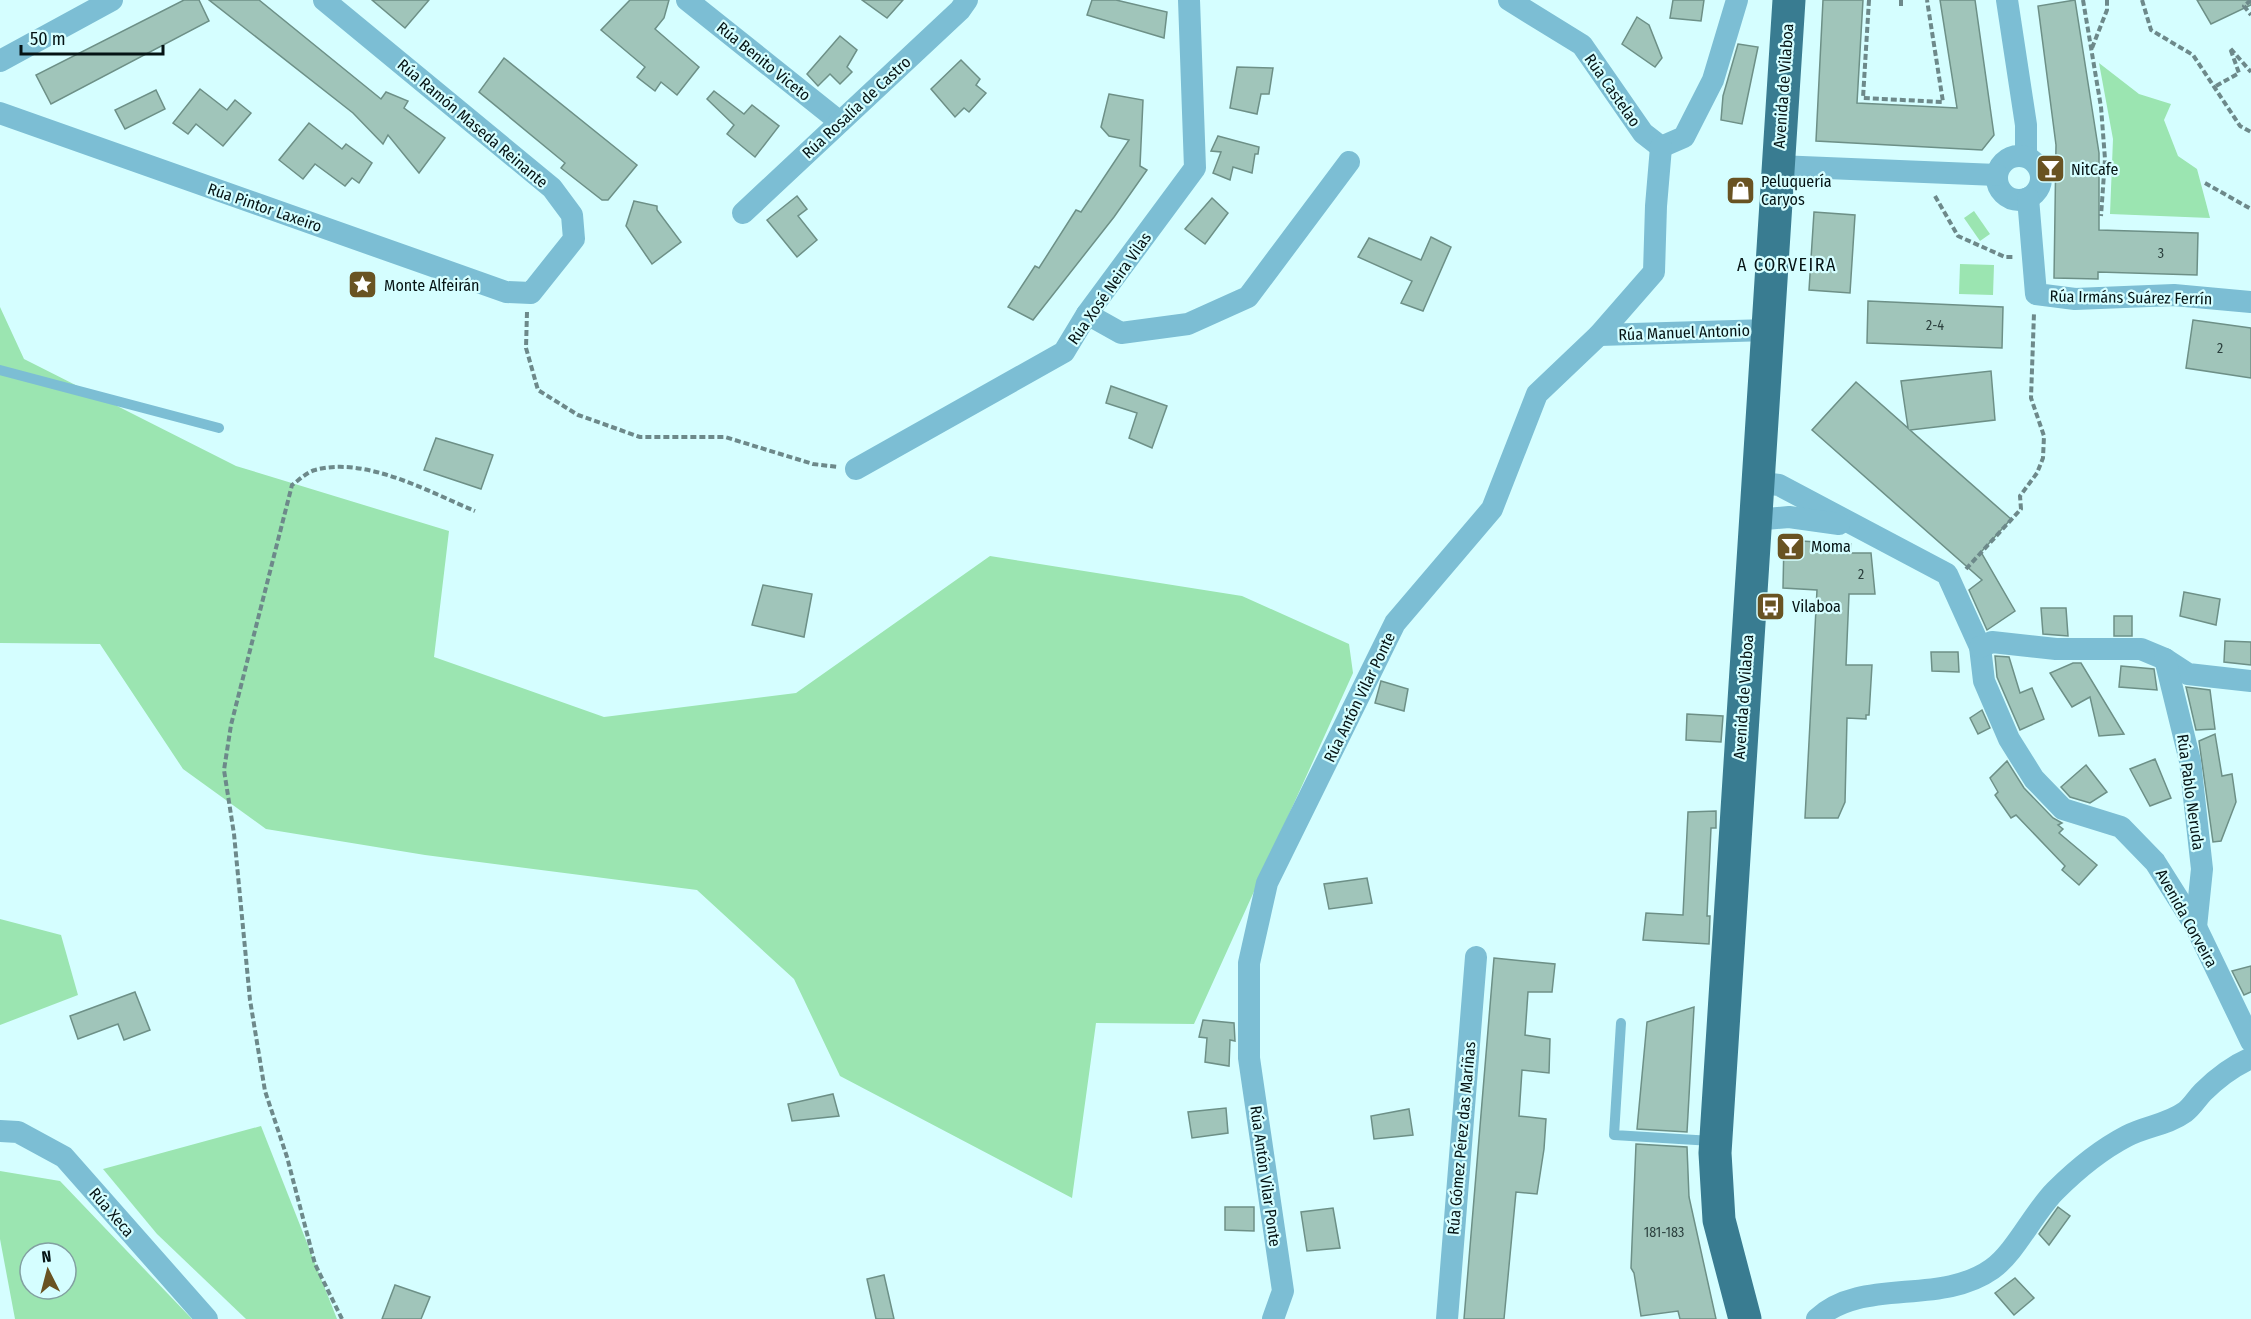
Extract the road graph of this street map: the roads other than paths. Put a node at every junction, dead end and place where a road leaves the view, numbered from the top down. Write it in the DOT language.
graph roads {
  1 [pos="112,0"];
  2 [pos="324,0"];
  3 [pos="687,0"];
  4 [pos="967,0"];
  5 [pos="1189,0"];
  6 [pos="1509,0"];
  7 [pos="1737,0"];
  8 [pos="1789,0"];
  9 [pos="2007,0"];
  10 [pos="0,61"];
  11 [pos="0,113"];
  12 [pos="840,122"];
  13 [pos="1661,147"];
  14 [pos="2026,156"];
  15 [pos="1349,162"];
  16 [pos="1777,166"];
  17 [pos="1996,175"];
  18 [pos="2028,198"];
  19 [pos="743,213"];
  20 [pos="531,293"];
  21 [pos="2251,302"];
  22 [pos="1087,314"];
  23 [pos="1768,330"];
  24 [pos="1599,335"];
  25 [pos="0,370"];
  26 [pos="219,428"];
  27 [pos="856,469"];
  28 [pos="1756,482"];
  29 [pos="1796,494"];
  30 [pos="1789,517"];
  31 [pos="1754,520"];
  32 [pos="1864,530"];
  33 [pos="1980,647"];
  34 [pos="2165,659"];
  35 [pos="2251,681"];
  36 [pos="2196,927"];
  37 [pos="1476,957"];
  38 [pos="1621,1023"];
  39 [pos="2251,1041"];
  40 [pos="2251,1058"];
  41 [pos="0,1131"];
  42 [pos="1715,1141"];
  43 [pos="207,1319"];
  44 [pos="1273,1319"];
  45 [pos="1447,1319"];
  46 [pos="1744,1319"];
  47 [pos="1817,1319"];
  1 -- 10 [label="street"];
  2 -- 20 [label="street, Rúa Ramón Maseda Reinante"];
  3 -- 12 [label="street, Rúa Benito Viceto"];
  4 -- 12 [label="street, Rúa Rosalía de Castro"];
  5 -- 22 [label="street, Rúa Xosé Neira Vilas"];
  6 -- 13 [label="street, Rúa Castelao"];
  7 -- 13 [label="street"];
  8 -- 16 [label="highway, Avenida de Vilaboa"];
  9 -- 14 [label="street"];
  11 -- 20 [label="street, Rúa Pintor Laxeiro"];
  12 -- 19 [label="street, Rúa Rosalía de Castro"];
  13 -- 24 [label="street, Rúa Antón Vilar Ponte"];
  14 -- 17 [label="street"];
  14 -- 18 [label="street"];
  15 -- 22 [label="street"];
  16 -- 17 [label="street"];
  16 -- 23 [label="highway, Avenida de Vilaboa"];
  17 -- 18 [label="street"];
  18 -- 21 [label="street, Rúa Irmáns Suárez Ferrín"];
  22 -- 27 [label="street, Rúa Xosé Neira Vilas"];
  23 -- 24 [label="street, Rúa Manuel Antonio"];
  23 -- 28 [label="highway, Avenida de Vilaboa"];
  24 -- 44 [label="street, Rúa Antón Vilar Ponte"];
  25 -- 26 [label="lane"];
  28 -- 29 [label="street, Avenida Corveira"];
  28 -- 31 [label="highway, Avenida de Vilaboa"];
  29 -- 30 [label="street"];
  29 -- 32 [label="street, Avenida Corveira"];
  30 -- 31 [label="street, Avenida Corveira"];
  30 -- 32 [label="street, Avenida Corveira"];
  31 -- 42 [label="highway, Avenida de Vilaboa"];
  32 -- 33 [label="street, Avenida Corveira"];
  33 -- 34 [label="street"];
  33 -- 36 [label="street, Avenida Corveira"];
  34 -- 35 [label="street"];
  34 -- 36 [label="street, Rúa Pablo Neruda"];
  36 -- 39 [label="street, Avenida Corveira"];
  37 -- 45 [label="street, Rúa Gómez Pérez das Mariñas"];
  38 -- 42 [label="lane"];
  40 -- 47 [label="street"];
  41 -- 43 [label="street, Rúa Xeca"];
  42 -- 46 [label="highway, Avenida de Vilaboa"];
}
